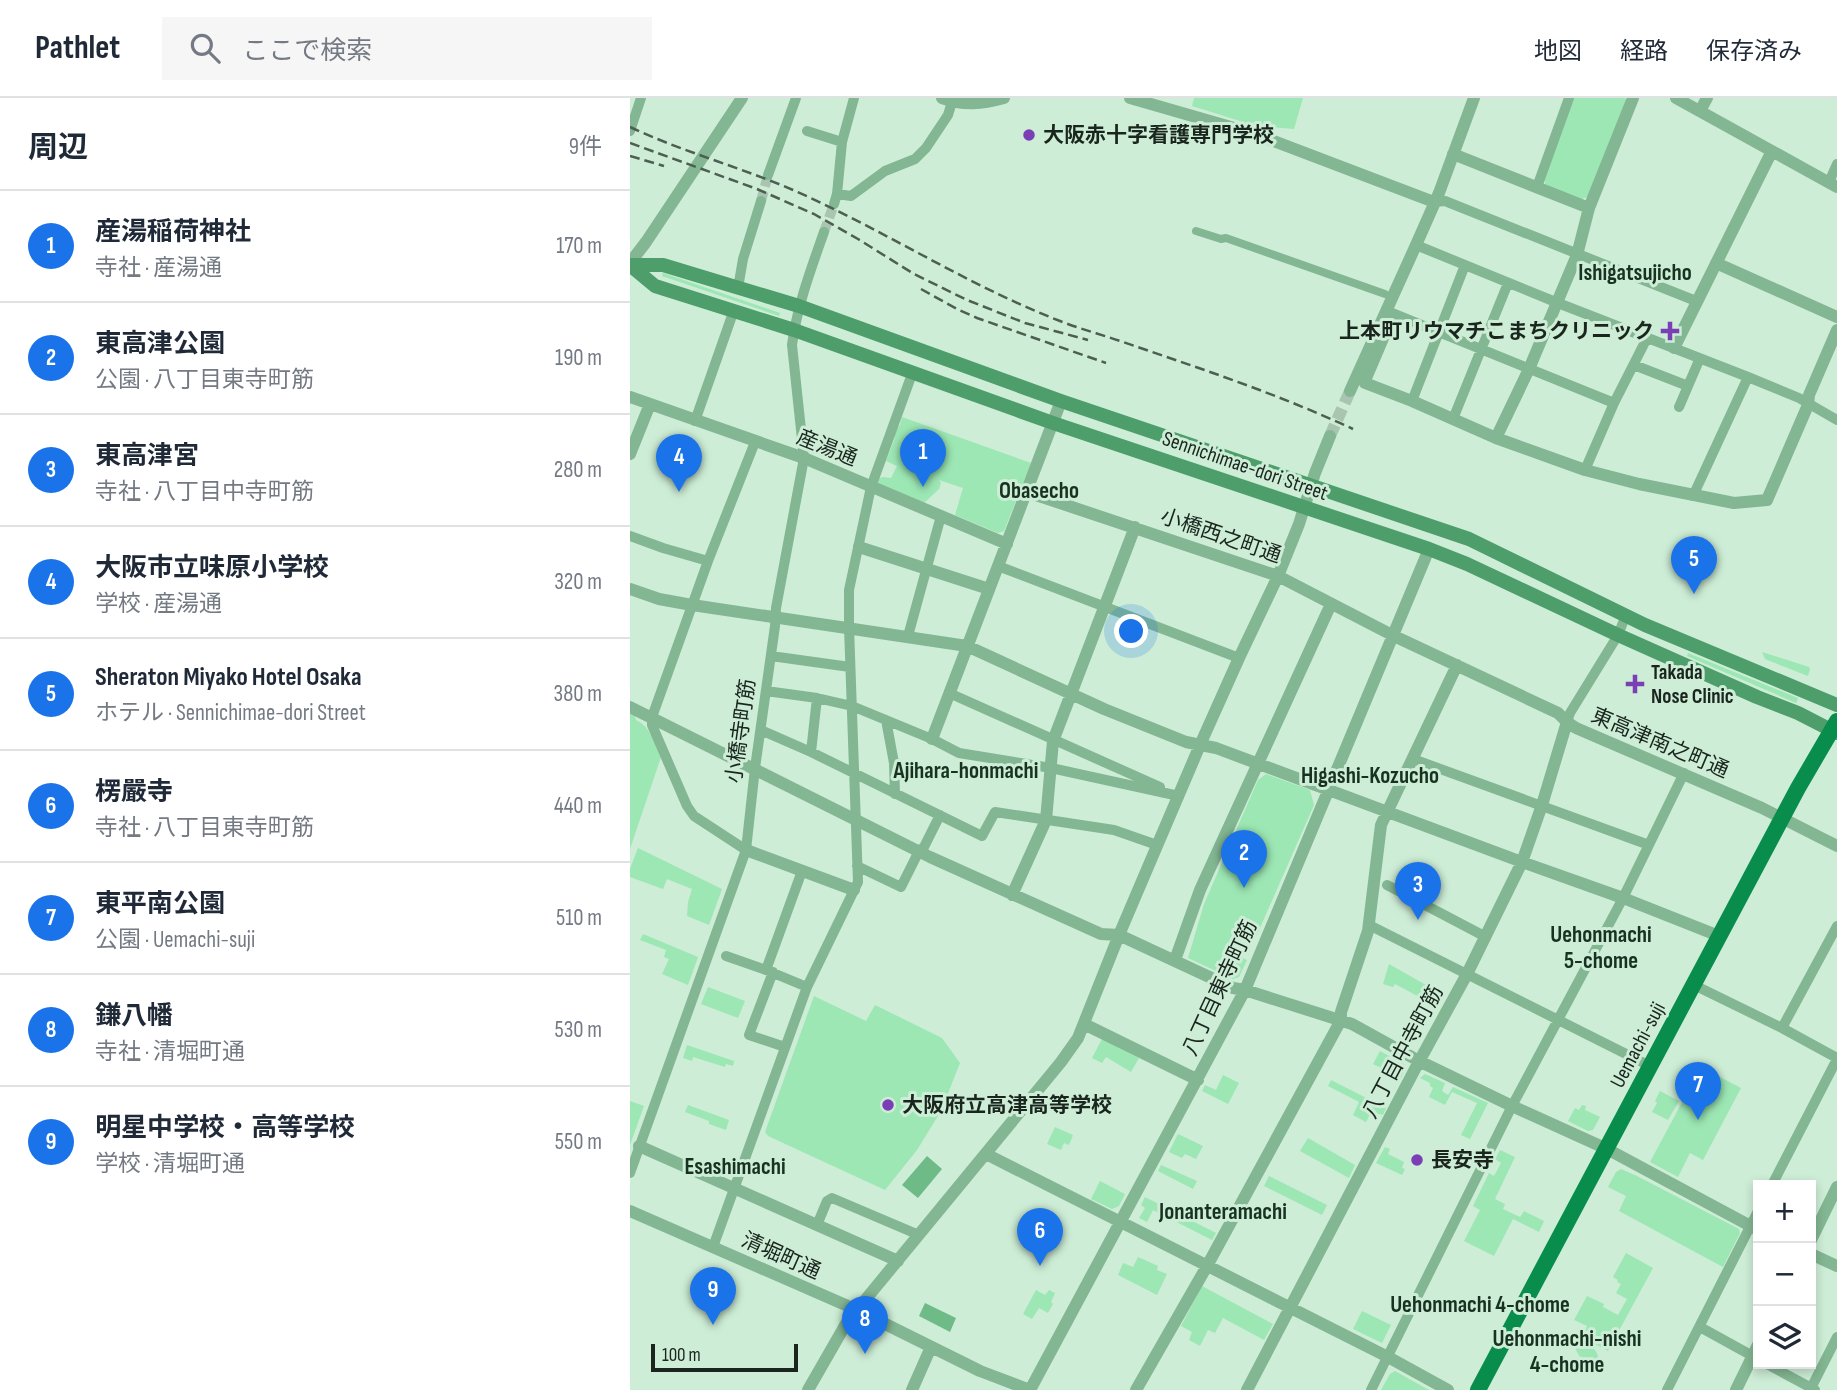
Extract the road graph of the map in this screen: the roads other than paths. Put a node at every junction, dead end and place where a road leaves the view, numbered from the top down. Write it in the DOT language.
graph roads {
  1 [pos="641,98"];
  2 [pos="742,98"];
  3 [pos="796,98"];
  4 [pos="853,98"];
  5 [pos="1004,98"];
  6 [pos="1130,98"];
  7 [pos="1474,98"];
  8 [pos="1569,98"];
  9 [pos="1633,98"];
  10 [pos="1676,98"];
  11 [pos="1707,98"];
  12 [pos="947,100"];
  13 [pos="633,109"];
  14 [pos="1700,111"];
  15 [pos="631,128"];
  16 [pos="807,131"];
  17 [pos="842,142"];
  18 [pos="1772,151"];
  19 [pos="1453,154"];
  20 [pos="1837,164"];
  21 [pos="768,175"];
  22 [pos="1833,185"];
  23 [pos="1536,187"];
  24 [pos="761,201"];
  25 [pos="1434,202"];
  26 [pos="1590,208"];
  27 [pos="1196,231"];
  28 [pos="824,232"];
  29 [pos="1416,245"];
  30 [pos="1577,255"];
  31 [pos="1716,263"];
  32 [pos="630,264"];
  33 [pos="1465,265"];
  34 [pos="1508,283"];
  35 [pos="738,288"];
  36 [pos="1385,294"];
  37 [pos="1696,301"];
  38 [pos="1558,303"];
  39 [pos="799,306"];
  40 [pos="734,310"];
  41 [pos="1391,313"];
  42 [pos="1837,317"];
  43 [pos="794,330"];
  44 [pos="1837,330"];
  45 [pos="1439,333"];
  46 [pos="1647,338"];
  47 [pos="1674,348"];
  48 [pos="1481,350"];
  49 [pos="1700,358"];
  50 [pos="1634,365"];
  51 [pos="1529,369"];
  52 [pos="912,373"];
  53 [pos="1748,377"];
  54 [pos="1364,383"];
  55 [pos="1688,386"];
  56 [pos="1350,391"];
  57 [pos="630,397"];
  58 [pos="1061,401"];
  59 [pos="1412,401"];
  60 [pos="1614,403"];
  61 [pos="650,404"];
  62 [pos="1808,405"];
  63 [pos="1679,407"];
  64 [pos="1453,419"];
  65 [pos="1837,420"];
  66 [pos="695,421"];
  67 [pos="1052,424"];
  68 [pos="1330,436"];
  69 [pos="1496,438"];
  70 [pos="755,442"];
  71 [pos="630,454"];
  72 [pos="804,458"];
  73 [pos="1584,470"];
  74 [pos="1311,486"];
  75 [pos="871,487"];
  76 [pos="1027,492"];
  77 [pos="1693,496"];
  78 [pos="1304,508"];
  79 [pos="941,516"];
  80 [pos="1135,527"];
  81 [pos="630,536"];
  82 [pos="1007,544"];
  83 [pos="859,547"];
  84 [pos="1429,549"];
  85 [pos="708,561"];
  86 [pos="998,566"];
  87 [pos="927,569"];
  88 [pos="1278,576"];
  89 [pos="630,589"];
  90 [pos="989,589"];
  91 [pos="1331,604"];
  92 [pos="692,605"];
  93 [pos="1105,607"];
  94 [pos="1626,615"];
  95 [pos="776,617"];
  96 [pos="849,627"];
  97 [pos="1618,635"];
  98 [pos="908,636"];
  99 [pos="1394,636"];
  100 [pos="967,646"];
  101 [pos="771,656"];
  102 [pos="1239,658"];
  103 [pos="1457,665"];
  104 [pos="850,667"];
  105 [pos="766,691"];
  106 [pos="949,694"];
  107 [pos="1072,694"];
  108 [pos="817,698"];
  109 [pos="1837,705"];
  110 [pos="852,706"];
  111 [pos="630,707"];
  112 [pos="652,717"];
  113 [pos="886,720"];
  114 [pos="1567,722"];
  115 [pos="1835,728"];
  116 [pos="761,730"];
  117 [pos="932,738"];
  118 [pos="1053,741"];
  119 [pos="1200,745"];
  120 [pos="811,752"];
  121 [pos="1413,759"];
  122 [pos="1258,763"];
  123 [pos="755,768"];
  124 [pos="1051,768"];
  125 [pos="1684,773"];
  126 [pos="854,775"];
  127 [pos="1328,789"];
  128 [pos="895,794"];
  129 [pos="1179,796"];
  130 [pos="1542,805"];
  131 [pos="1386,812"];
  132 [pos="940,815"];
  133 [pos="855,819"];
  134 [pos="1783,819"];
  135 [pos="1046,820"];
  136 [pos="1157,845"];
  137 [pos="1650,845"];
  138 [pos="1837,846"];
  139 [pos="746,850"];
  140 [pos="919,851"];
  141 [pos="1522,862"];
  142 [pos="858,866"];
  143 [pos="802,871"];
  144 [pos="1381,882"];
  145 [pos="854,890"];
  146 [pos="1012,895"];
  147 [pos="1623,898"];
  148 [pos="1369,925"];
  149 [pos="1837,926"];
  150 [pos="1119,935"];
  151 [pos="1719,936"];
  152 [pos="1486,937"];
  153 [pos="726,956"];
  154 [pos="1175,960"];
  155 [pos="769,971"];
  156 [pos="1467,974"];
  157 [pos="1694,985"];
  158 [pos="807,986"];
  159 [pos="1245,990"];
  160 [pos="1558,1019"];
  161 [pos="1340,1020"];
  162 [pos="1084,1024"];
  163 [pos="1782,1028"];
  164 [pos="785,1047"];
  165 [pos="1837,1059"];
  166 [pos="1419,1060"];
  167 [pos="1650,1066"];
  168 [pos="1198,1080"];
  169 [pos="1512,1106"];
  170 [pos="639,1146"];
  171 [pos="1607,1149"];
  172 [pos="986,1154"];
  173 [pos="630,1172"];
  174 [pos="1775,1180"];
  175 [pos="1837,1187"];
  176 [pos="733,1189"];
  177 [pos="630,1211"];
  178 [pos="1119,1223"];
  179 [pos="817,1225"];
  180 [pos="1753,1227"];
  181 [pos="1753,1230"];
  182 [pos="1816,1230"];
  183 [pos="919,1235"];
  184 [pos="713,1247"];
  185 [pos="1816,1256"];
  186 [pos="898,1261"];
  187 [pos="1207,1266"];
  188 [pos="1837,1266"];
  189 [pos="1291,1308"];
  190 [pos="857,1310"];
  191 [pos="1700,1327"];
  192 [pos="1837,1337"];
  193 [pos="931,1347"];
  194 [pos="1753,1353"];
  195 [pos="1388,1357"];
  196 [pos="1753,1359"];
  197 [pos="1776,1369"];
  198 [pos="811,1389"];
  199 [pos="1812,1389"];
  200 [pos="912,1390"];
  201 [pos="1030,1390"];
  202 [pos="1136,1390"];
  203 [pos="1247,1390"];
  204 [pos="1371,1390"];
  205 [pos="1448,1390"];
  206 [pos="1478,1390"];
  207 [pos="1667,1390"];
  208 [pos="1736,1390"];
  1 -- 13 [label="street"];
  2 -- 32 [label="street"];
  3 -- 21 [label="street"];
  4 -- 17 [label="street"];
  5 -- 12 [label="street"];
  6 -- 25 [label="street"];
  7 -- 19 [label="street"];
  8 -- 23 [label="street"];
  9 -- 26 [label="street"];
  10 -- 14 [label="street"];
  11 -- 14 [label="street"];
  12 -- 17 [label="street"];
  13 -- 15 [label="street"];
  14 -- 18 [label="street"];
  16 -- 17 [label="street"];
  18 -- 22 [label="street"];
  18 -- 31 [label="street"];
  19 -- 23 [label="street"];
  19 -- 25 [label="street"];
  20 -- 22 [label="street"];
  23 -- 26 [label="street"];
  24 -- 35 [label="street"];
  25 -- 29 [label="street"];
  25 -- 30 [label="street"];
  26 -- 30 [label="street"];
  27 -- 36 [label="street"];
  28 -- 39 [label="street, 小橋寺町筋"];
  29 -- 33 [label="street"];
  29 -- 41 [label="street"];
  30 -- 37 [label="street"];
  30 -- 38 [label="street"];
  31 -- 37 [label="street"];
  31 -- 42 [label="street"];
  32 -- 35 [label="main road, Sennichimae-dori Street"];
  32 -- 40 [label="main road, Sennichimae-dori Street"];
  33 -- 34 [label="street"];
  33 -- 45 [label="street"];
  34 -- 38 [label="street"];
  34 -- 48 [label="street"];
  35 -- 39 [label="main road, Sennichimae-dori Street"];
  37 -- 47 [label="street"];
  38 -- 46 [label="street"];
  38 -- 51 [label="street"];
  39 -- 43 [label="street, 小橋寺町筋"];
  39 -- 58 [label="main road, Sennichimae-dori Street"];
  40 -- 43 [label="main road, Sennichimae-dori Street"];
  40 -- 66 [label="street"];
  41 -- 45 [label="street"];
  41 -- 54 [label="street"];
  41 -- 56 [label="street"];
  43 -- 52 [label="main road, Sennichimae-dori Street"];
  43 -- 72 [label="street, 小橋寺町筋"];
  44 -- 62 [label="street"];
  45 -- 48 [label="street"];
  45 -- 59 [label="street"];
  46 -- 47 [label="street"];
  46 -- 50 [label="street"];
  47 -- 49 [label="street"];
  48 -- 51 [label="street"];
  48 -- 64 [label="street"];
  49 -- 53 [label="street"];
  49 -- 55 [label="street"];
  50 -- 55 [label="street"];
  50 -- 60 [label="street"];
  51 -- 60 [label="street"];
  51 -- 69 [label="street"];
  52 -- 67 [label="main road, Sennichimae-dori Street"];
  52 -- 75 [label="street"];
  53 -- 62 [label="street"];
  53 -- 77 [label="street"];
  54 -- 59 [label="street"];
  55 -- 63 [label="street"];
  57 -- 61 [label="street, 産湯通"];
  58 -- 67 [label="street"];
  58 -- 74 [label="main road, Sennichimae-dori Street"];
  59 -- 64 [label="street"];
  60 -- 73 [label="street"];
  61 -- 66 [label="street, 産湯通"];
  61 -- 71 [label="street"];
  62 -- 65 [label="street"];
  62 -- 77 [label="street"];
  64 -- 69 [label="street"];
  66 -- 70 [label="street, 産湯通"];
  67 -- 76 [label="street"];
  67 -- 78 [label="main road, Sennichimae-dori Street"];
  68 -- 74 [label="street"];
  69 -- 73 [label="street"];
  70 -- 72 [label="street, 産湯通"];
  70 -- 85 [label="street"];
  72 -- 75 [label="street, 産湯通"];
  72 -- 95 [label="street, 小橋寺町筋"];
  73 -- 77 [label="street"];
  74 -- 78 [label="street"];
  74 -- 94 [label="main road, Sennichimae-dori Street"];
  75 -- 79 [label="street, 産湯通"];
  75 -- 83 [label="street"];
  76 -- 80 [label="street, 小橋西之町通"];
  76 -- 82 [label="street"];
  78 -- 84 [label="main road, Sennichimae-dori Street"];
  78 -- 88 [label="street"];
  79 -- 82 [label="street, 産湯通"];
  79 -- 87 [label="street"];
  80 -- 88 [label="street, 小橋西之町通"];
  80 -- 93 [label="street"];
  81 -- 85 [label="street"];
  82 -- 86 [label="street"];
  83 -- 87 [label="street"];
  83 -- 96 [label="street"];
  84 -- 97 [label="main road, Sennichimae-dori Street"];
  84 -- 99 [label="street, 八丁目東寺町筋"];
  85 -- 92 [label="street"];
  86 -- 90 [label="street"];
  86 -- 93 [label="street"];
  87 -- 90 [label="street"];
  87 -- 98 [label="street"];
  88 -- 91 [label="street, 小橋西之町通"];
  88 -- 102 [label="street"];
  89 -- 92 [label="street"];
  90 -- 100 [label="street"];
  91 -- 99 [label="street, 小橋西之町通"];
  91 -- 122 [label="street"];
  92 -- 95 [label="street"];
  92 -- 112 [label="street"];
  93 -- 102 [label="street"];
  93 -- 107 [label="street"];
  94 -- 97 [label="street"];
  94 -- 109 [label="main road, Sennichimae-dori Street"];
  95 -- 96 [label="street"];
  95 -- 101 [label="street, 小橋寺町筋"];
  96 -- 98 [label="street"];
  96 -- 104 [label="street"];
  97 -- 114 [label="street"];
  97 -- 115 [label="main road, Sennichimae-dori Street"];
  98 -- 100 [label="street"];
  99 -- 103 [label="street, 東高津南之町通"];
  99 -- 127 [label="street, 八丁目東寺町筋"];
  100 -- 106 [label="street"];
  100 -- 107 [label="street"];
  101 -- 104 [label="street"];
  101 -- 105 [label="street, 小橋寺町筋"];
  102 -- 119 [label="street"];
  103 -- 114 [label="street, 東高津南之町通"];
  103 -- 121 [label="street"];
  104 -- 110 [label="street"];
  105 -- 108 [label="street"];
  105 -- 116 [label="street, 小橋寺町筋"];
  106 -- 117 [label="street"];
  106 -- 118 [label="street"];
  107 -- 118 [label="street"];
  107 -- 119 [label="street"];
  108 -- 110 [label="street"];
  108 -- 120 [label="street"];
  110 -- 113 [label="street"];
  110 -- 126 [label="street"];
  111 -- 112 [label="street"];
  112 -- 123 [label="street"];
  112 -- 139 [label="street"];
  113 -- 117 [label="street"];
  113 -- 128 [label="street"];
  114 -- 125 [label="street, 東高津南之町通"];
  114 -- 130 [label="street, 八丁目中寺町筋"];
  115 -- 134 [label="main road, Uemachi-suji"];
  116 -- 120 [label="street"];
  116 -- 123 [label="street, 小橋寺町筋"];
  117 -- 124 [label="street"];
  118 -- 124 [label="street"];
  118 -- 129 [label="street"];
  119 -- 122 [label="street"];
  119 -- 129 [label="street"];
  120 -- 126 [label="street"];
  121 -- 130 [label="street"];
  121 -- 131 [label="street"];
  122 -- 127 [label="street"];
  122 -- 154 [label="street"];
  123 -- 133 [label="street"];
  123 -- 139 [label="street, 小橋寺町筋"];
  124 -- 129 [label="street"];
  124 -- 135 [label="street"];
  125 -- 134 [label="street, 東高津南之町通"];
  125 -- 137 [label="street"];
  126 -- 128 [label="street"];
  126 -- 133 [label="street"];
  127 -- 131 [label="street"];
  127 -- 159 [label="street, 八丁目東寺町筋"];
  128 -- 132 [label="street"];
  129 -- 136 [label="street"];
  130 -- 137 [label="street"];
  130 -- 141 [label="street, 八丁目中寺町筋"];
  131 -- 141 [label="street"];
  131 -- 144 [label="street"];
  132 -- 135 [label="street"];
  132 -- 140 [label="street"];
  133 -- 140 [label="street"];
  133 -- 142 [label="street"];
  134 -- 138 [label="street, 東高津南之町通"];
  134 -- 151 [label="main road, Uemachi-suji"];
  135 -- 136 [label="street"];
  135 -- 146 [label="street"];
  136 -- 150 [label="street"];
  137 -- 147 [label="street"];
  139 -- 143 [label="street"];
  139 -- 170 [label="street, 小橋寺町筋"];
  140 -- 142 [label="street"];
  140 -- 146 [label="street"];
  141 -- 147 [label="street"];
  141 -- 152 [label="street, 八丁目中寺町筋"];
  142 -- 145 [label="street"];
  143 -- 145 [label="street"];
  143 -- 155 [label="street"];
  144 -- 148 [label="street"];
  144 -- 152 [label="street"];
  145 -- 158 [label="street"];
  146 -- 150 [label="street"];
  147 -- 151 [label="street"];
  147 -- 160 [label="street"];
  148 -- 156 [label="street"];
  148 -- 161 [label="street"];
  149 -- 163 [label="street"];
  150 -- 154 [label="street"];
  150 -- 162 [label="street"];
  151 -- 157 [label="main road, Uemachi-suji"];
  152 -- 156 [label="street, 八丁目中寺町筋"];
  153 -- 155 [label="street"];
  154 -- 159 [label="street"];
  155 -- 158 [label="street"];
  155 -- 164 [label="street"];
  156 -- 160 [label="street"];
  156 -- 166 [label="street, 八丁目中寺町筋"];
  157 -- 163 [label="street"];
  157 -- 167 [label="main road, Uemachi-suji"];
  158 -- 164 [label="street"];
  159 -- 161 [label="street"];
  159 -- 168 [label="street, 八丁目東寺町筋"];
  160 -- 167 [label="street"];
  160 -- 169 [label="street"];
  161 -- 166 [label="street"];
  161 -- 187 [label="street"];
  162 -- 168 [label="street"];
  162 -- 172 [label="street"];
  163 -- 165 [label="street"];
  164 -- 176 [label="street"];
  165 -- 174 [label="street"];
  166 -- 169 [label="street"];
  166 -- 189 [label="street, 八丁目中寺町筋"];
  167 -- 171 [label="main road, Uemachi-suji"];
  168 -- 178 [label="street, 八丁目東寺町筋"];
  169 -- 171 [label="street"];
  169 -- 195 [label="street"];
  170 -- 173 [label="street, 小橋寺町筋"];
  170 -- 176 [label="street"];
  171 -- 180 [label="street"];
  171 -- 206 [label="main road, Uemachi-suji"];
  172 -- 178 [label="street"];
  172 -- 183 [label="street"];
  175 -- 182 [label="street"];
  176 -- 179 [label="street"];
  176 -- 184 [label="street"];
  177 -- 184 [label="street, 清堀町通"];
  178 -- 187 [label="street"];
  178 -- 201 [label="street, 八丁目東寺町筋"];
  179 -- 183 [label="street"];
  179 -- 186 [label="street"];
  181 -- 191 [label="street"];
  183 -- 186 [label="street"];
  184 -- 190 [label="street, 清堀町通"];
  185 -- 188 [label="street"];
  186 -- 190 [label="street"];
  187 -- 189 [label="street"];
  187 -- 202 [label="street"];
  189 -- 195 [label="street"];
  189 -- 203 [label="street, 八丁目中寺町筋"];
  190 -- 193 [label="street, 清堀町通"];
  190 -- 198 [label="street"];
  191 -- 194 [label="street"];
  191 -- 207 [label="street"];
  192 -- 199 [label="street"];
  193 -- 200 [label="street"];
  193 -- 201 [label="street, 清堀町通"];
  195 -- 204 [label="street"];
  195 -- 205 [label="street"];
  196 -- 208 [label="street"];
  197 -- 199 [label="street"];
}
